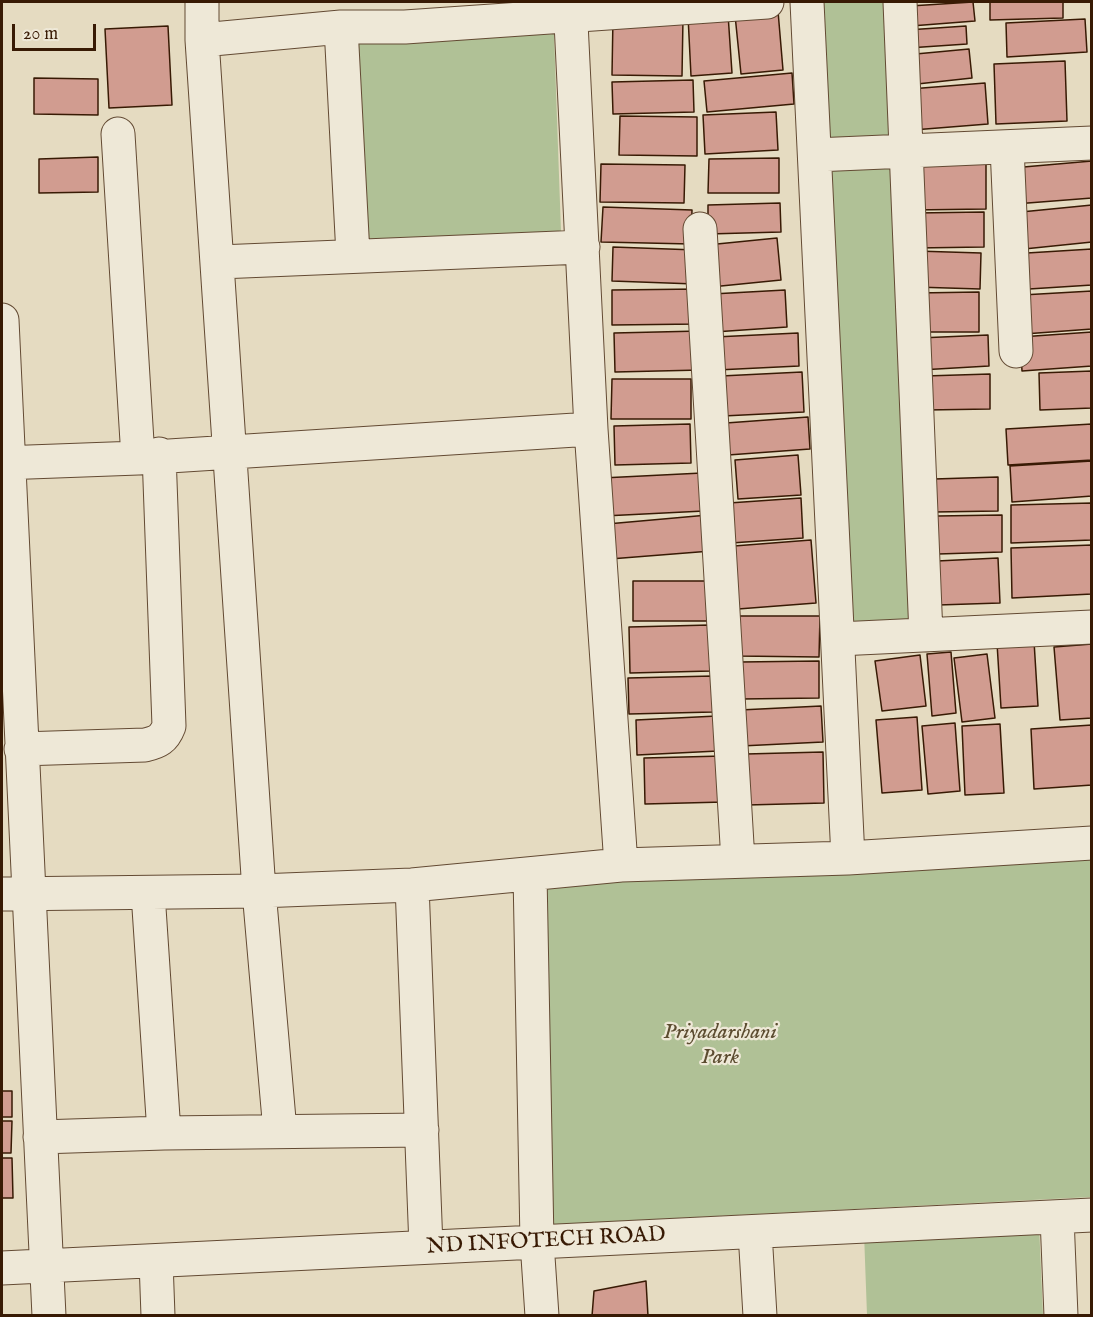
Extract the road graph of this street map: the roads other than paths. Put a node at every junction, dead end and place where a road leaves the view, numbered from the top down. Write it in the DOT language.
graph roads {
  1 [pos="202,2"];
  2 [pos="767,2"];
  3 [pos="807,2"];
  4 [pos="900,2"];
  5 [pos="571,8"];
  6 [pos="404,14"];
  7 [pos="341,27"];
  8 [pos="202,40"];
  9 [pos="118,134"];
  10 [pos="1092,143"];
  11 [pos="1007,147"];
  12 [pos="906,151"];
  13 [pos="815,155"];
  14 [pos="700,229"];
  15 [pos="583,247"];
  16 [pos="353,255"];
  17 [pos="219,262"];
  18 [pos="2,320"];
  19 [pos="1016,351"];
  20 [pos="591,429"];
  21 [pos="230,450"];
  22 [pos="149,456"];
  23 [pos="5,463"];
  24 [pos="1092,627"];
  25 [pos="926,635"];
  26 [pos="838,639"];
  27 [pos="21,749"];
  28 [pos="1092,843"];
  29 [pos="848,858"];
  30 [pos="738,861"];
  31 [pos="621,866"];
  32 [pos="530,874"];
  33 [pos="412,885"];
  34 [pos="259,891"];
  35 [pos="148,893"];
  36 [pos="15,894"];
  37 [pos="280,1131"];
  38 [pos="422,1131"];
  39 [pos="164,1133"];
  40 [pos="40,1137"];
  41 [pos="1092,1215"];
  42 [pos="1057,1217"];
  43 [pos="755,1232"];
  44 [pos="537,1242"];
  45 [pos="426,1247"];
  46 [pos="156,1261"];
  47 [pos="47,1266"];
  48 [pos="2,1268"];
  49 [pos="49,1316"];
  50 [pos="158,1316"];
  51 [pos="542,1316"];
  52 [pos="760,1316"];
  53 [pos="1061,1316"];
  1 -- 8 [label="street"];
  2 -- 5 [label="street"];
  3 -- 13 [label="street"];
  4 -- 12 [label="street"];
  5 -- 6 [label="street"];
  5 -- 15 [label="street"];
  6 -- 7 [label="street"];
  7 -- 8 [label="street"];
  7 -- 16 [label="street"];
  8 -- 17 [label="street"];
  9 -- 22 [label="street"];
  10 -- 11 [label="street"];
  11 -- 12 [label="street"];
  11 -- 19 [label="street"];
  12 -- 13 [label="street"];
  12 -- 25 [label="street"];
  13 -- 26 [label="street"];
  14 -- 30 [label="street"];
  15 -- 16 [label="street"];
  15 -- 20 [label="street"];
  16 -- 17 [label="street"];
  17 -- 21 [label="street"];
  18 -- 23 [label="street"];
  20 -- 21 [label="street"];
  20 -- 31 [label="street"];
  21 -- 22 [label="street"];
  21 -- 34 [label="street"];
  22 -- 23 [label="street"];
  22 -- 27 [label="street"];
  23 -- 27 [label="street"];
  24 -- 25 [label="street"];
  25 -- 26 [label="street"];
  26 -- 29 [label="street"];
  27 -- 36 [label="street"];
  28 -- 29 [label="street"];
  29 -- 30 [label="street"];
  30 -- 31 [label="street"];
  31 -- 32 [label="street"];
  32 -- 33 [label="street"];
  32 -- 44 [label="street"];
  33 -- 34 [label="street"];
  33 -- 38 [label="street"];
  34 -- 35 [label="street"];
  34 -- 37 [label="street"];
  35 -- 36 [label="street"];
  35 -- 39 [label="street"];
  36 -- 40 [label="street"];
  37 -- 38 [label="street"];
  37 -- 39 [label="street"];
  38 -- 45 [label="street"];
  39 -- 40 [label="street"];
  40 -- 47 [label="street"];
  41 -- 42 [label="street, ND INFOTECH ROAD"];
  42 -- 43 [label="street, ND INFOTECH ROAD"];
  42 -- 53 [label="street"];
  43 -- 44 [label="street, ND INFOTECH ROAD"];
  43 -- 52 [label="street"];
  44 -- 45 [label="street, ND INFOTECH ROAD"];
  44 -- 51 [label="street"];
  45 -- 46 [label="street, ND INFOTECH ROAD"];
  46 -- 47 [label="street, ND INFOTECH ROAD"];
  46 -- 50 [label="street"];
  47 -- 48 [label="street, ND INFOTECH ROAD"];
  47 -- 49 [label="street"];
}
